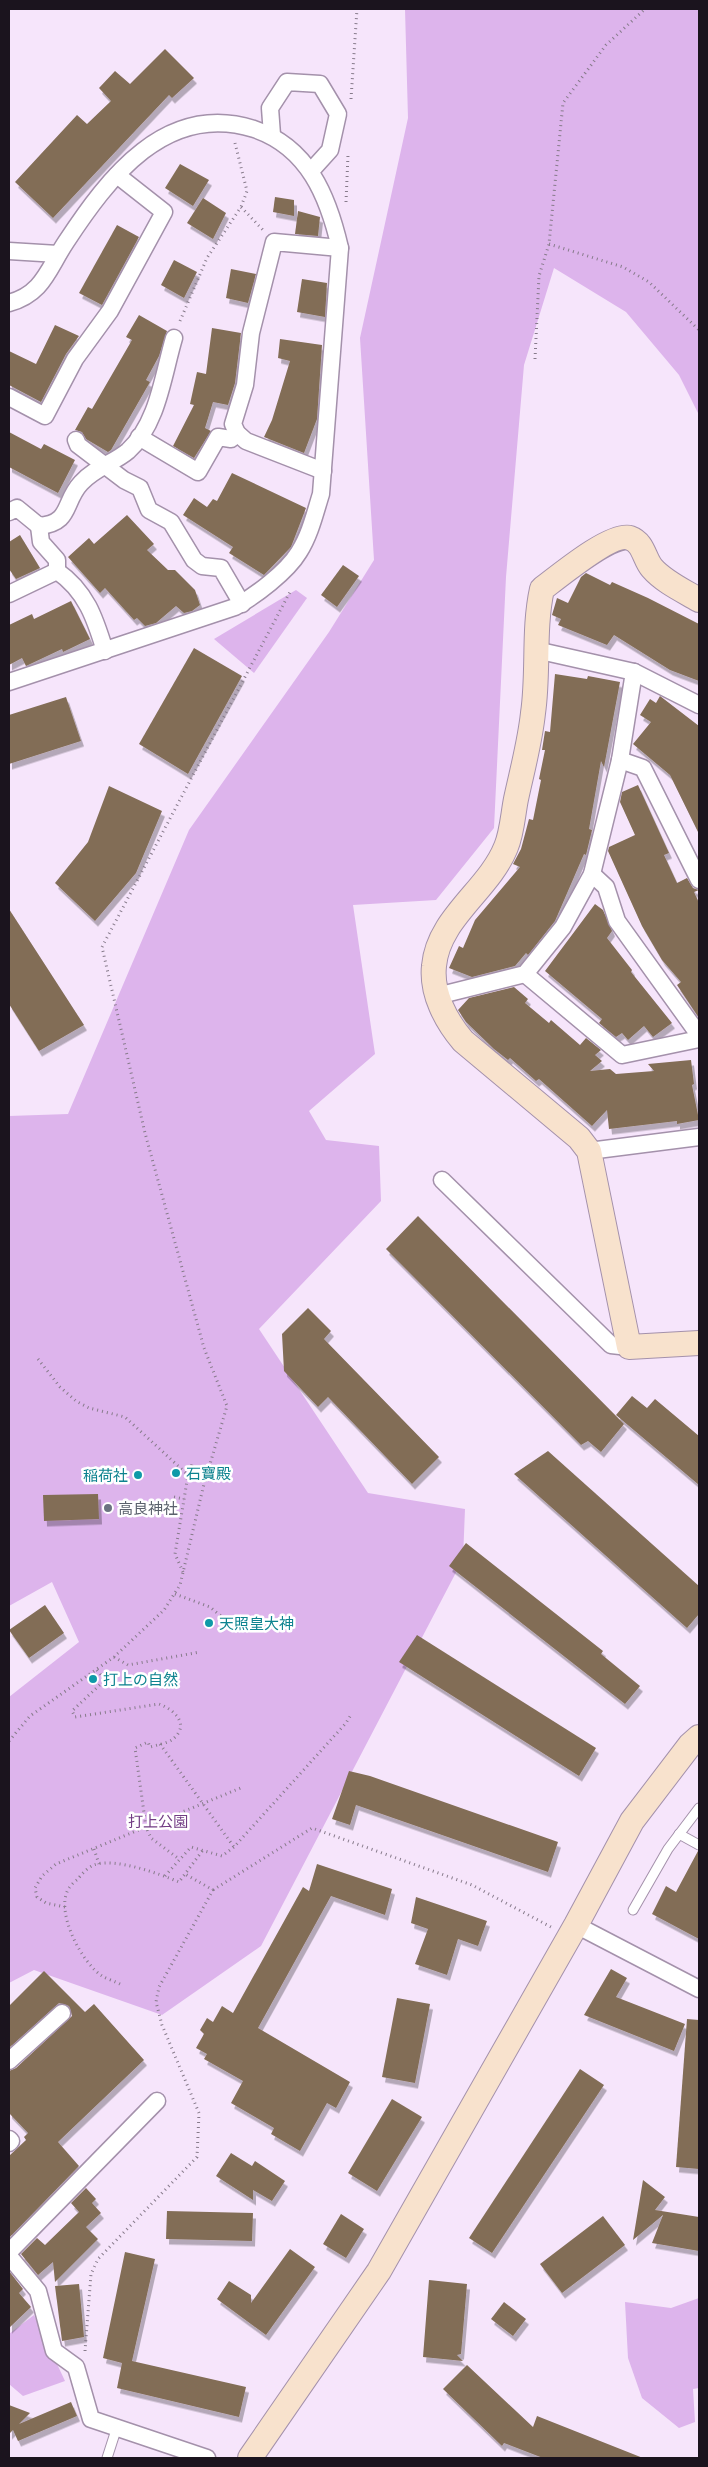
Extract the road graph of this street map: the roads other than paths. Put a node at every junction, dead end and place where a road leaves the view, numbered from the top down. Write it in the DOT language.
graph roads {
  1 [pos="272,135"];
  2 [pos="311,171"];
  3 [pos="118,175"];
  4 [pos="340,248"];
  5 [pos="9,251"];
  6 [pos="58,254"];
  7 [pos="9,303"];
  8 [pos="174,338"];
  9 [pos="9,397"];
  10 [pos="237,433"];
  11 [pos="139,436"];
  12 [pos="76,440"];
  13 [pos="106,465"];
  14 [pos="323,471"];
  15 [pos="9,512"];
  16 [pos="39,526"];
  17 [pos="57,571"];
  18 [pos="9,594"];
  19 [pos="699,600"];
  20 [pos="242,604"];
  21 [pos="536,650"];
  22 [pos="105,651"];
  23 [pos="634,672"];
  24 [pos="9,682"];
  25 [pos="699,705"];
  26 [pos="620,760"];
  27 [pos="592,874"];
  28 [pos="699,880"];
  29 [pos="525,974"];
  30 [pos="437,996"];
  31 [pos="699,1035"];
  32 [pos="699,1039"];
  33 [pos="699,1137"];
  34 [pos="589,1151"];
  35 [pos="442,1180"];
  36 [pos="699,1344"];
  37 [pos="629,1347"];
  38 [pos="699,1737"];
  39 [pos="699,1808"];
  40 [pos="679,1834"];
  41 [pos="699,1845"];
  42 [pos="633,1910"];
  43 [pos="576,1925"];
  44 [pos="699,1989"];
  45 [pos="62,2013"];
  46 [pos="9,2061"];
  47 [pos="157,2101"];
  48 [pos="9,2139"];
  49 [pos="9,2144"];
  50 [pos="9,2252"];
  51 [pos="9,2256"];
  52 [pos="117,2428"];
  53 [pos="107,2458"];
  54 [pos="206,2458"];
  55 [pos="250,2458"];
  1 -- 2 [label="street"];
  1 -- 2 [label="street"];
  1 -- 3 [label="street"];
  2 -- 4 [label="street"];
  3 -- 6 [label="street"];
  3 -- 9 [label="street"];
  4 -- 10 [label="street"];
  4 -- 14 [label="street"];
  5 -- 6 [label="street"];
  6 -- 7 [label="street"];
  8 -- 11 [label="street"];
  10 -- 11 [label="street"];
  10 -- 14 [label="street"];
  11 -- 13 [label="street"];
  12 -- 13 [label="street"];
  13 -- 16 [label="street"];
  13 -- 20 [label="street"];
  14 -- 20 [label="street"];
  15 -- 16 [label="street"];
  16 -- 17 [label="street"];
  17 -- 18 [label="street"];
  17 -- 22 [label="street"];
  19 -- 21 [label="street"];
  20 -- 22 [label="street"];
  21 -- 23 [label="street"];
  21 -- 30 [label="street"];
  22 -- 24 [label="street"];
  23 -- 25 [label="street"];
  23 -- 26 [label="street"];
  26 -- 27 [label="street"];
  26 -- 28 [label="street"];
  27 -- 29 [label="street"];
  27 -- 31 [label="street"];
  29 -- 30 [label="street"];
  29 -- 32 [label="street"];
  30 -- 34 [label="street"];
  33 -- 34 [label="street"];
  34 -- 37 [label="street"];
  35 -- 37 [label="street"];
  36 -- 37 [label="street"];
  38 -- 43 [label="street"];
  39 -- 40 [label="lane"];
  40 -- 41 [label="lane"];
  40 -- 42 [label="lane"];
  43 -- 44 [label="street"];
  43 -- 55 [label="street"];
  45 -- 46 [label="street"];
  47 -- 50 [label="street"];
  48 -- 49 [label="street"];
  51 -- 52 [label="street"];
  52 -- 53 [label="lane"];
  52 -- 54 [label="street"];
}
